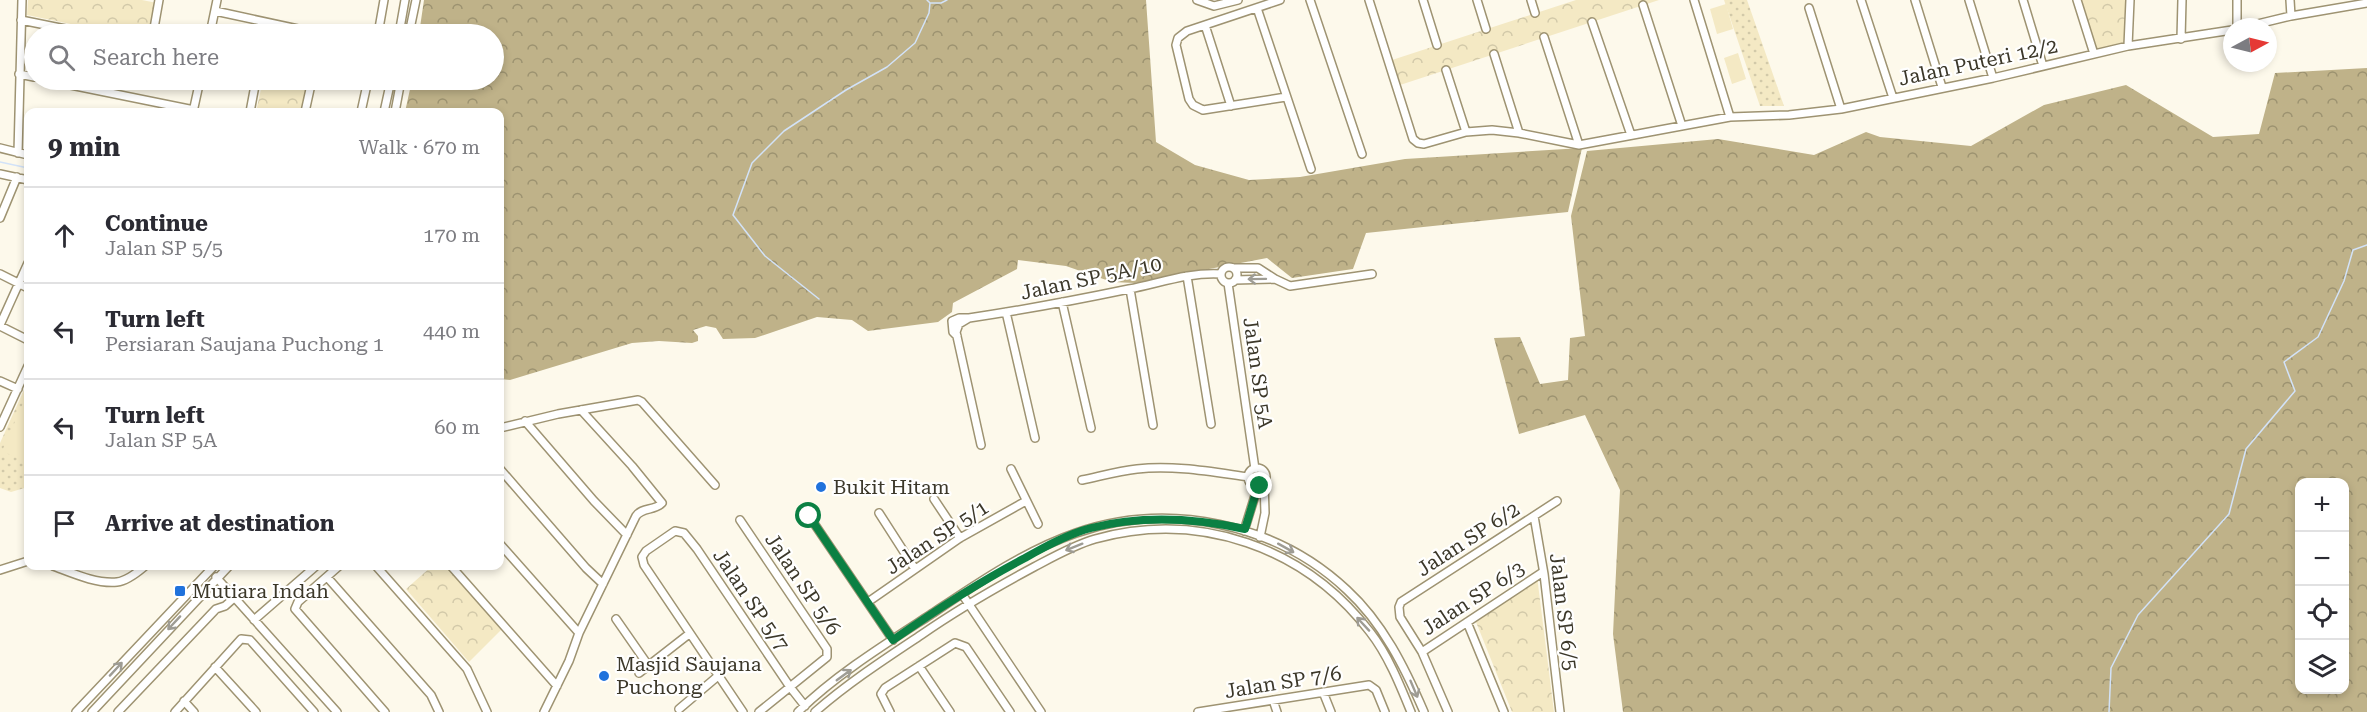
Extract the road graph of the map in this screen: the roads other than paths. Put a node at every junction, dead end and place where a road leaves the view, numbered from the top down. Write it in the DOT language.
graph roads {
  1 [pos="22,0"];
  2 [pos="159,0"];
  3 [pos="217,0"];
  4 [pos="405,0"];
  5 [pos="416,0"];
  6 [pos="1197,0"];
  7 [pos="1238,0"];
  8 [pos="1280,0"];
  9 [pos="1310,0"];
  10 [pos="1369,0"];
  11 [pos="1423,0"];
  12 [pos="1477,0"];
  13 [pos="1531,0"];
  14 [pos="1694,0"];
  15 [pos="1861,0"];
  16 [pos="1916,0"];
  17 [pos="1969,0"];
  18 [pos="2023,0"];
  19 [pos="2077,0"];
  20 [pos="2130,0"];
  21 [pos="2182,0"];
  22 [pos="2237,0"];
  23 [pos="2290,0"];
  24 [pos="385,1"];
  25 [pos="2367,3"];
  26 [pos="2346,4"];
  27 [pos="1643,5"];
  28 [pos="1257,8"];
  29 [pos="1809,8"];
  30 [pos="215,11"];
  31 [pos="1535,13"];
  32 [pos="2291,16"];
  33 [pos="2237,18"];
  34 [pos="2277,19"];
  35 [pos="21,20"];
  36 [pos="1592,22"];
  37 [pos="268,23"];
  38 [pos="41,24"];
  39 [pos="155,24"];
  40 [pos="212,24"];
  41 [pos="273,24"];
  42 [pos="380,24"];
  43 [pos="401,24"];
  44 [pos="412,24"];
  45 [pos="1205,25"];
  46 [pos="1486,29"];
  47 [pos="2223,32"];
  48 [pos="1544,37"];
  49 [pos="2181,39"];
  50 [pos="1437,45"];
  51 [pos="2128,46"];
  52 [pos="1494,54"];
  53 [pos="2094,54"];
  54 [pos="2043,66"];
  55 [pos="1446,69"];
  56 [pos="19,74"];
  57 [pos="24,75"];
  58 [pos="1993,78"];
  59 [pos="1942,87"];
  60 [pos="93,90"];
  61 [pos="198,90"];
  62 [pos="254,90"];
  63 [pos="310,90"];
  64 [pos="366,90"];
  65 [pos="389,90"];
  66 [pos="399,90"];
  67 [pos="1286,97"];
  68 [pos="1893,98"];
  69 [pos="1231,106"];
  70 [pos="179,108"];
  71 [pos="194,108"];
  72 [pos="251,108"];
  73 [pos="306,108"];
  74 [pos="362,108"];
  75 [pos="385,108"];
  76 [pos="396,108"];
  77 [pos="1841,109"];
  78 [pos="1731,117"];
  79 [pos="1682,126"];
  80 [pos="1466,132"];
  81 [pos="1520,133"];
  82 [pos="1630,135"];
  83 [pos="1579,145"];
  84 [pos="0,148"];
  85 [pos="18,153"];
  86 [pos="24,154"];
  87 [pos="1362,154"];
  88 [pos="1311,169"];
  89 [pos="0,174"];
  90 [pos="17,177"];
  91 [pos="24,179"];
  92 [pos="0,218"];
  93 [pos="1234,268"];
  94 [pos="24,272"];
  95 [pos="0,274"];
  96 [pos="1221,274"];
  97 [pos="1372,274"];
  98 [pos="1187,276"];
  99 [pos="1275,279"];
  100 [pos="1231,281"];
  101 [pos="19,283"];
  102 [pos="24,286"];
  103 [pos="1130,289"];
  104 [pos="1062,302"];
  105 [pos="1006,312"];
  106 [pos="0,325"];
  107 [pos="24,338"];
  108 [pos="24,375"];
  109 [pos="0,381"];
  110 [pos="18,389"];
  111 [pos="581,410"];
  112 [pos="525,421"];
  113 [pos="1211,424"];
  114 [pos="0,425"];
  115 [pos="1153,426"];
  116 [pos="504,427"];
  117 [pos="1091,428"];
  118 [pos="1035,438"];
  119 [pos="981,445"];
  120 [pos="1011,469"];
  121 [pos="1255,469"];
  122 [pos="504,475"];
  123 [pos="1249,477"];
  124 [pos="1082,480"];
  125 [pos="1261,484"];
  126 [pos="715,485"];
  127 [pos="934,500"];
  128 [pos="1026,501"];
  129 [pos="1557,501"];
  130 [pos="879,513"];
  131 [pos="809,516"];
  132 [pos="1534,516"];
  133 [pos="740,520"];
  134 [pos="1038,524"];
  135 [pos="1245,529"];
  136 [pos="627,535"];
  137 [pos="1260,535"];
  138 [pos="960,538"];
  139 [pos="1242,539"];
  140 [pos="1257,545"];
  141 [pos="504,549"];
  142 [pos="24,562"];
  143 [pos="915,569"];
  144 [pos="0,570"];
  145 [pos="64,570"];
  146 [pos="140,570"];
  147 [pos="210,570"];
  148 [pos="213,570"];
  149 [pos="225,570"];
  150 [pos="311,570"];
  151 [pos="335,570"];
  152 [pos="380,570"];
  153 [pos="455,570"];
  154 [pos="1543,572"];
  155 [pos="327,577"];
  156 [pos="217,578"];
  157 [pos="603,584"];
  158 [pos="962,594"];
  159 [pos="234,598"];
  160 [pos="868,602"];
  161 [pos="969,603"];
  162 [pos="616,619"];
  163 [pos="254,620"];
  164 [pos="1467,622"];
  165 [pos="579,633"];
  166 [pos="689,634"];
  167 [pos="893,640"];
  168 [pos="1422,652"];
  169 [pos="648,665"];
  170 [pos="919,666"];
  171 [pos="215,667"];
  172 [pos="639,673"];
  173 [pos="718,676"];
  174 [pos="557,686"];
  175 [pos="790,687"];
  176 [pos="1323,692"];
  177 [pos="1272,700"];
  178 [pos="184,701"];
  179 [pos="805,705"];
  180 [pos="679,709"];
  181 [pos="76,712"];
  182 [pos="92,712"];
  183 [pos="118,712"];
  184 [pos="175,712"];
  185 [pos="194,712"];
  186 [pos="255,712"];
  187 [pos="314,712"];
  188 [pos="337,712"];
  189 [pos="385,712"];
  190 [pos="439,712"];
  191 [pos="487,712"];
  192 [pos="544,712"];
  193 [pos="743,712"];
  194 [pos="759,712"];
  195 [pos="798,712"];
  196 [pos="815,712"];
  197 [pos="890,712"];
  198 [pos="950,712"];
  199 [pos="1010,712"];
  200 [pos="1041,712"];
  201 [pos="1198,712"];
  202 [pos="1277,712"];
  203 [pos="1331,712"];
  204 [pos="1385,712"];
  205 [pos="1411,712"];
  206 [pos="1424,712"];
  207 [pos="1448,712"];
  208 [pos="1504,712"];
  209 [pos="1560,712"];
  1 -- 35 [label="street"];
  2 -- 39 [label="street"];
  3 -- 30 [label="street"];
  4 -- 43 [label="street"];
  5 -- 44 [label="street"];
  6 -- 7 [label="street"];
  8 -- 28 [label="street"];
  9 -- 87 [label="street"];
  10 -- 80 [label="street"];
  11 -- 50 [label="street"];
  12 -- 46 [label="street"];
  13 -- 31 [label="street"];
  14 -- 78 [label="street"];
  15 -- 68 [label="street"];
  16 -- 59 [label="street"];
  17 -- 58 [label="street"];
  18 -- 54 [label="street"];
  19 -- 53 [label="street"];
  20 -- 51 [label="street"];
  21 -- 49 [label="street"];
  22 -- 33 [label="street"];
  23 -- 32 [label="street"];
  24 -- 42 [label="street"];
  25 -- 26 [label="street"];
  26 -- 32 [label="street"];
  27 -- 79 [label="street"];
  28 -- 45 [label="street"];
  28 -- 67 [label="street"];
  29 -- 77 [label="street"];
  30 -- 37 [label="street"];
  30 -- 40 [label="street"];
  32 -- 34 [label="street"];
  35 -- 38 [label="street"];
  35 -- 56 [label="street"];
  36 -- 82 [label="street"];
  37 -- 41 [label="street"];
  45 -- 69 [label="street"];
  45 -- 69 [label="street"];
  47 -- 49 [label="street, Jalan Puteri 12/2"];
  48 -- 83 [label="street"];
  49 -- 51 [label="street, Jalan Puteri 12/2"];
  51 -- 53 [label="street, Jalan Puteri 12/2"];
  52 -- 81 [label="street"];
  53 -- 54 [label="street, Jalan Puteri 12/2"];
  54 -- 58 [label="street, Jalan Puteri 12/2"];
  55 -- 80 [label="street"];
  56 -- 57 [label="street"];
  56 -- 85 [label="street"];
  58 -- 59 [label="street, Jalan Puteri 12/2"];
  59 -- 68 [label="street, Jalan Puteri 12/2"];
  60 -- 70 [label="street"];
  61 -- 71 [label="street"];
  62 -- 72 [label="street"];
  63 -- 73 [label="street"];
  64 -- 74 [label="street"];
  65 -- 75 [label="street"];
  66 -- 76 [label="street"];
  67 -- 69 [label="street"];
  67 -- 88 [label="street"];
  68 -- 77 [label="street, Jalan Puteri 12/2"];
  77 -- 78 [label="street, Jalan Puteri 12/2"];
  78 -- 79 [label="street, Jalan Puteri 12/2"];
  79 -- 82 [label="street, Jalan Puteri 12/2"];
  80 -- 81 [label="street"];
  81 -- 83 [label="street"];
  82 -- 83 [label="street, Jalan Puteri 12/2"];
  84 -- 85 [label="street"];
  85 -- 86 [label="street"];
  89 -- 90 [label="street"];
  90 -- 91 [label="street"];
  90 -- 92 [label="street"];
  93 -- 96 [label="street"];
  93 -- 99 [label="street"];
  93 -- 100 [label="street"];
  94 -- 101 [label="street"];
  95 -- 101 [label="street"];
  96 -- 98 [label="street, Jalan SP 5A/10"];
  96 -- 100 [label="street"];
  97 -- 99 [label="street"];
  98 -- 103 [label="street, Jalan SP 5A/10"];
  98 -- 113 [label="street"];
  99 -- 100 [label="street, one-way"];
  100 -- 121 [label="street, Jalan SP 5A"];
  101 -- 102 [label="street"];
  101 -- 106 [label="street"];
  103 -- 104 [label="street, Jalan SP 5A/10"];
  103 -- 115 [label="street"];
  104 -- 105 [label="street, Jalan SP 5A/10"];
  104 -- 117 [label="street"];
  105 -- 118 [label="street"];
  105 -- 119 [label="street, Jalan SP 5A/10"];
  106 -- 107 [label="street"];
  108 -- 110 [label="street"];
  109 -- 110 [label="street"];
  110 -- 114 [label="street"];
  111 -- 112 [label="street"];
  111 -- 126 [label="street"];
  111 -- 136 [label="street"];
  112 -- 116 [label="street"];
  112 -- 136 [label="street"];
  120 -- 128 [label="street"];
  121 -- 123 [label="street"];
  121 -- 125 [label="street, Jalan SP 5A"];
  122 -- 157 [label="street"];
  123 -- 124 [label="street"];
  123 -- 125 [label="street"];
  125 -- 135 [label="street"];
  125 -- 137 [label="street"];
  127 -- 138 [label="street"];
  128 -- 134 [label="street"];
  128 -- 138 [label="street, Jalan SP 5/1"];
  129 -- 132 [label="street, Jalan SP 6/2"];
  130 -- 143 [label="street"];
  131 -- 160 [label="street"];
  132 -- 154 [label="street, Jalan SP 6/5"];
  132 -- 168 [label="street, Jalan SP 6/2"];
  133 -- 175 [label="street, Jalan SP 5/6"];
  135 -- 137 [label="street"];
  135 -- 139 [label="street"];
  135 -- 158 [label="street"];
  136 -- 157 [label="street"];
  137 -- 140 [label="street"];
  137 -- 206 [label="street, one-way"];
  138 -- 143 [label="street, Jalan SP 5/1"];
  139 -- 140 [label="street"];
  139 -- 161 [label="street, one-way"];
  205 -- 140 [label="street, one-way"];
  141 -- 165 [label="street"];
  142 -- 144 [label="street"];
  143 -- 160 [label="street, Jalan SP 5/1"];
  145 -- 146 [label="street"];
  181 -- 147 [label="street, one-way"];
  148 -- 156 [label="street"];
  149 -- 156 [label="street"];
  150 -- 163 [label="street"];
  151 -- 155 [label="street"];
  152 -- 191 [label="street"];
  153 -- 174 [label="street"];
  154 -- 164 [label="street, Jalan SP 6/3"];
  154 -- 209 [label="street, Jalan SP 6/5"];
  155 -- 189 [label="street"];
  155 -- 190 [label="street"];
  156 -- 159 [label="street"];
  156 -- 182 [label="street, one-way"];
  157 -- 165 [label="street"];
  158 -- 161 [label="street"];
  158 -- 167 [label="street"];
  159 -- 163 [label="street"];
  159 -- 183 [label="street"];
  160 -- 167 [label="street"];
  161 -- 196 [label="street"];
  161 -- 200 [label="street"];
  162 -- 169 [label="street"];
  163 -- 188 [label="street"];
  164 -- 168 [label="street, Jalan SP 6/3"];
  164 -- 208 [label="street"];
  165 -- 174 [label="street"];
  166 -- 169 [label="street"];
  166 -- 173 [label="street"];
  166 -- 175 [label="street, Jalan SP 5/7"];
  179 -- 167 [label="street, one-way"];
  168 -- 207 [label="street"];
  169 -- 172 [label="street"];
  170 -- 197 [label="street"];
  170 -- 198 [label="street"];
  170 -- 199 [label="street"];
  171 -- 178 [label="street"];
  171 -- 186 [label="street"];
  171 -- 187 [label="street"];
  173 -- 180 [label="street"];
  173 -- 193 [label="street"];
  174 -- 192 [label="street"];
  175 -- 179 [label="street, Jalan SP 5/7"];
  175 -- 194 [label="street"];
  176 -- 177 [label="street, Jalan SP 7/6"];
  176 -- 203 [label="street"];
  176 -- 204 [label="street, Jalan SP 7/6"];
  177 -- 201 [label="street, Jalan SP 7/6"];
  177 -- 202 [label="street"];
  178 -- 184 [label="street"];
  178 -- 185 [label="street"];
  179 -- 195 [label="street"];
}
